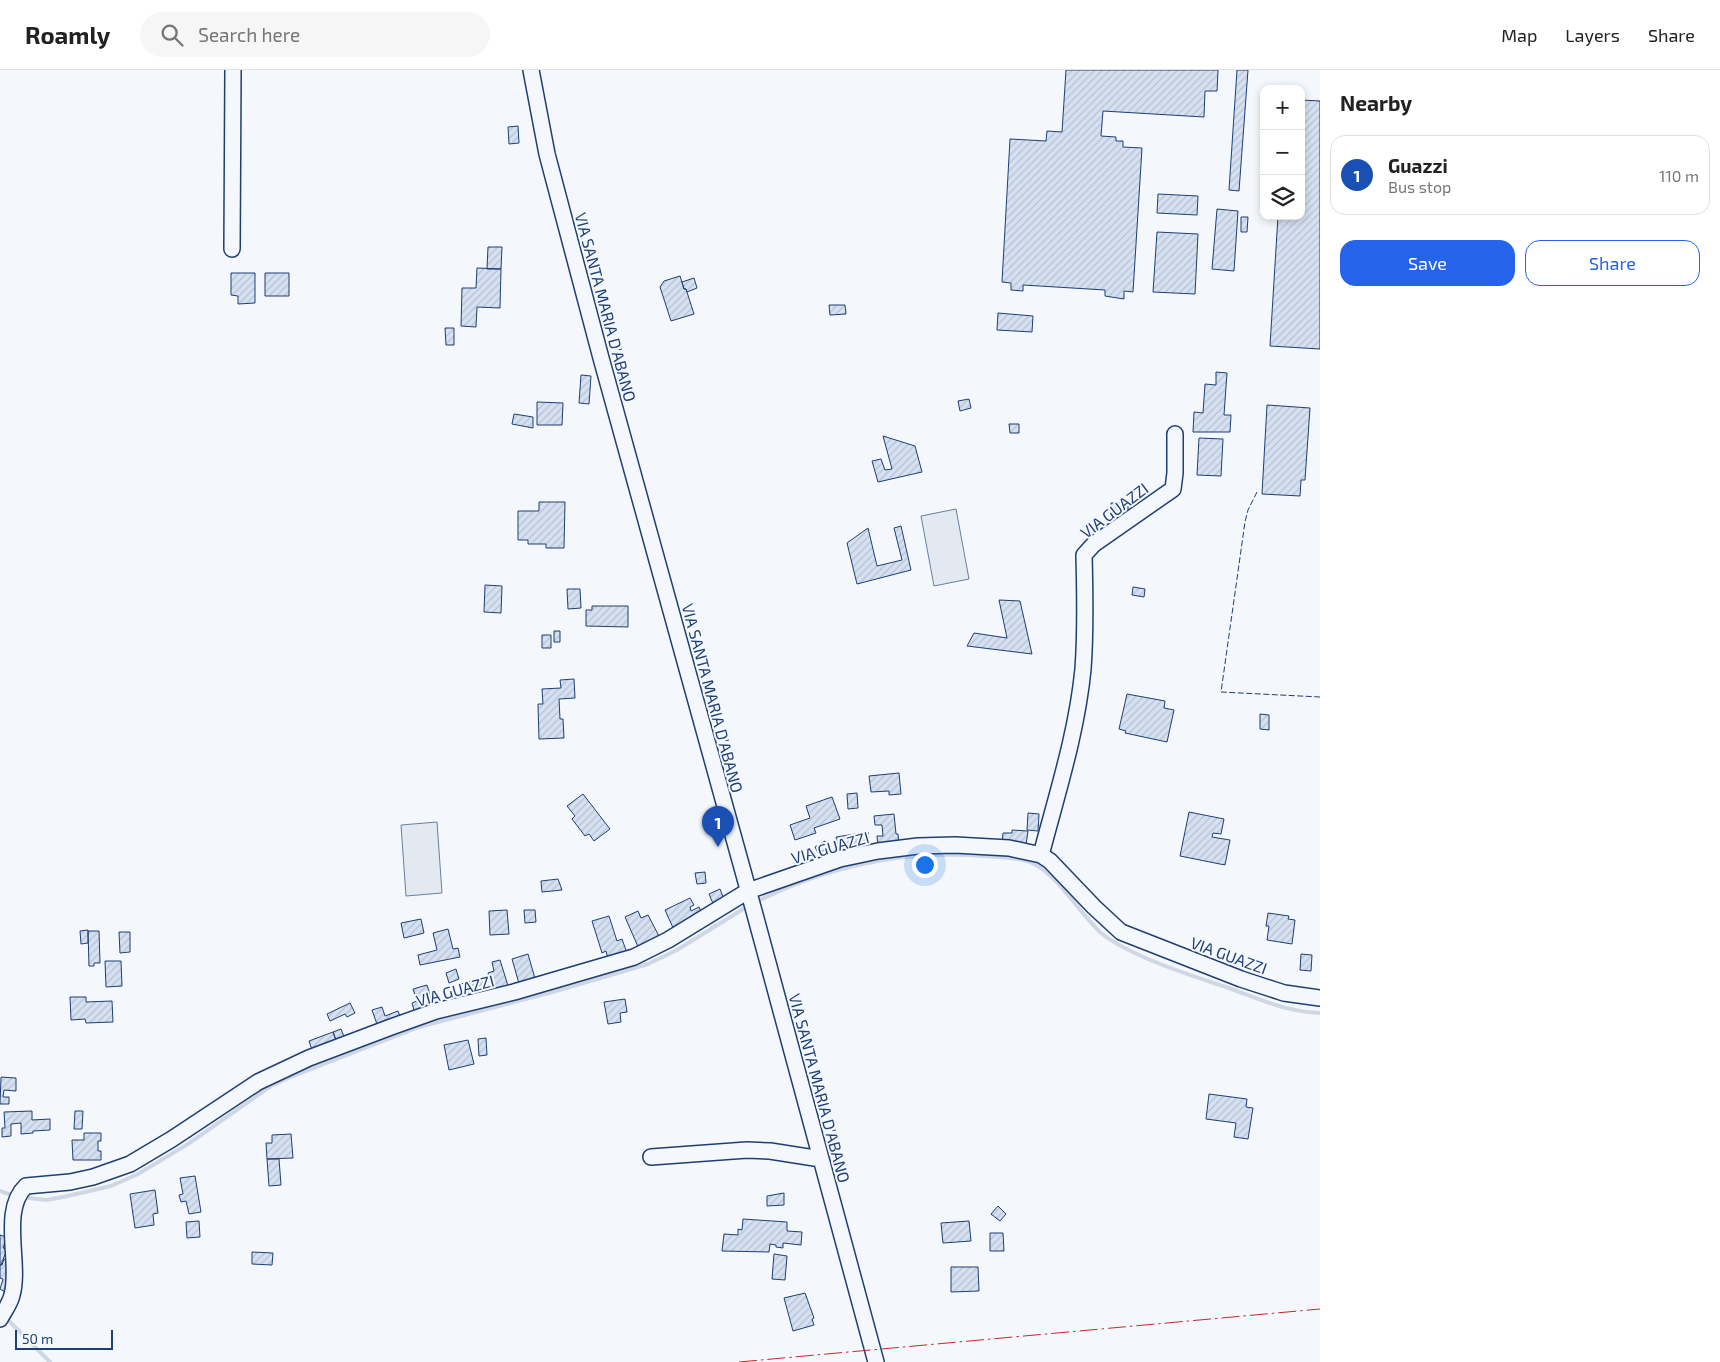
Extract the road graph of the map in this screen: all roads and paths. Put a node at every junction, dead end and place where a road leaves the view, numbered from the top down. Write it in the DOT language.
graph roads {
  1 [pos="233,70"];
  2 [pos="531,70"];
  3 [pos="232,249"];
  4 [pos="1175,434"];
  5 [pos="1041,855"];
  6 [pos="750,900"];
  7 [pos="1320,998"];
  8 [pos="651,1157"];
  9 [pos="821,1159"];
  10 [pos="0,1318"];
  11 [pos="876,1362"];
  1 -- 3 [label="street"];
  2 -- 6 [label="street, VIA SANTA MARIA D'ABANO"];
  4 -- 5 [label="street, VIA GUAZZI"];
  5 -- 6 [label="street, VIA GUAZZI"];
  5 -- 7 [label="street, VIA GUAZZI"];
  6 -- 9 [label="street, VIA SANTA MARIA D'ABANO"];
  6 -- 10 [label="street, VIA GUAZZI"];
  8 -- 9 [label="street, VIA SANTA MARIA D'ABANO"];
  9 -- 11 [label="street, VIA SANTA MARIA D'ABANO"];
}
